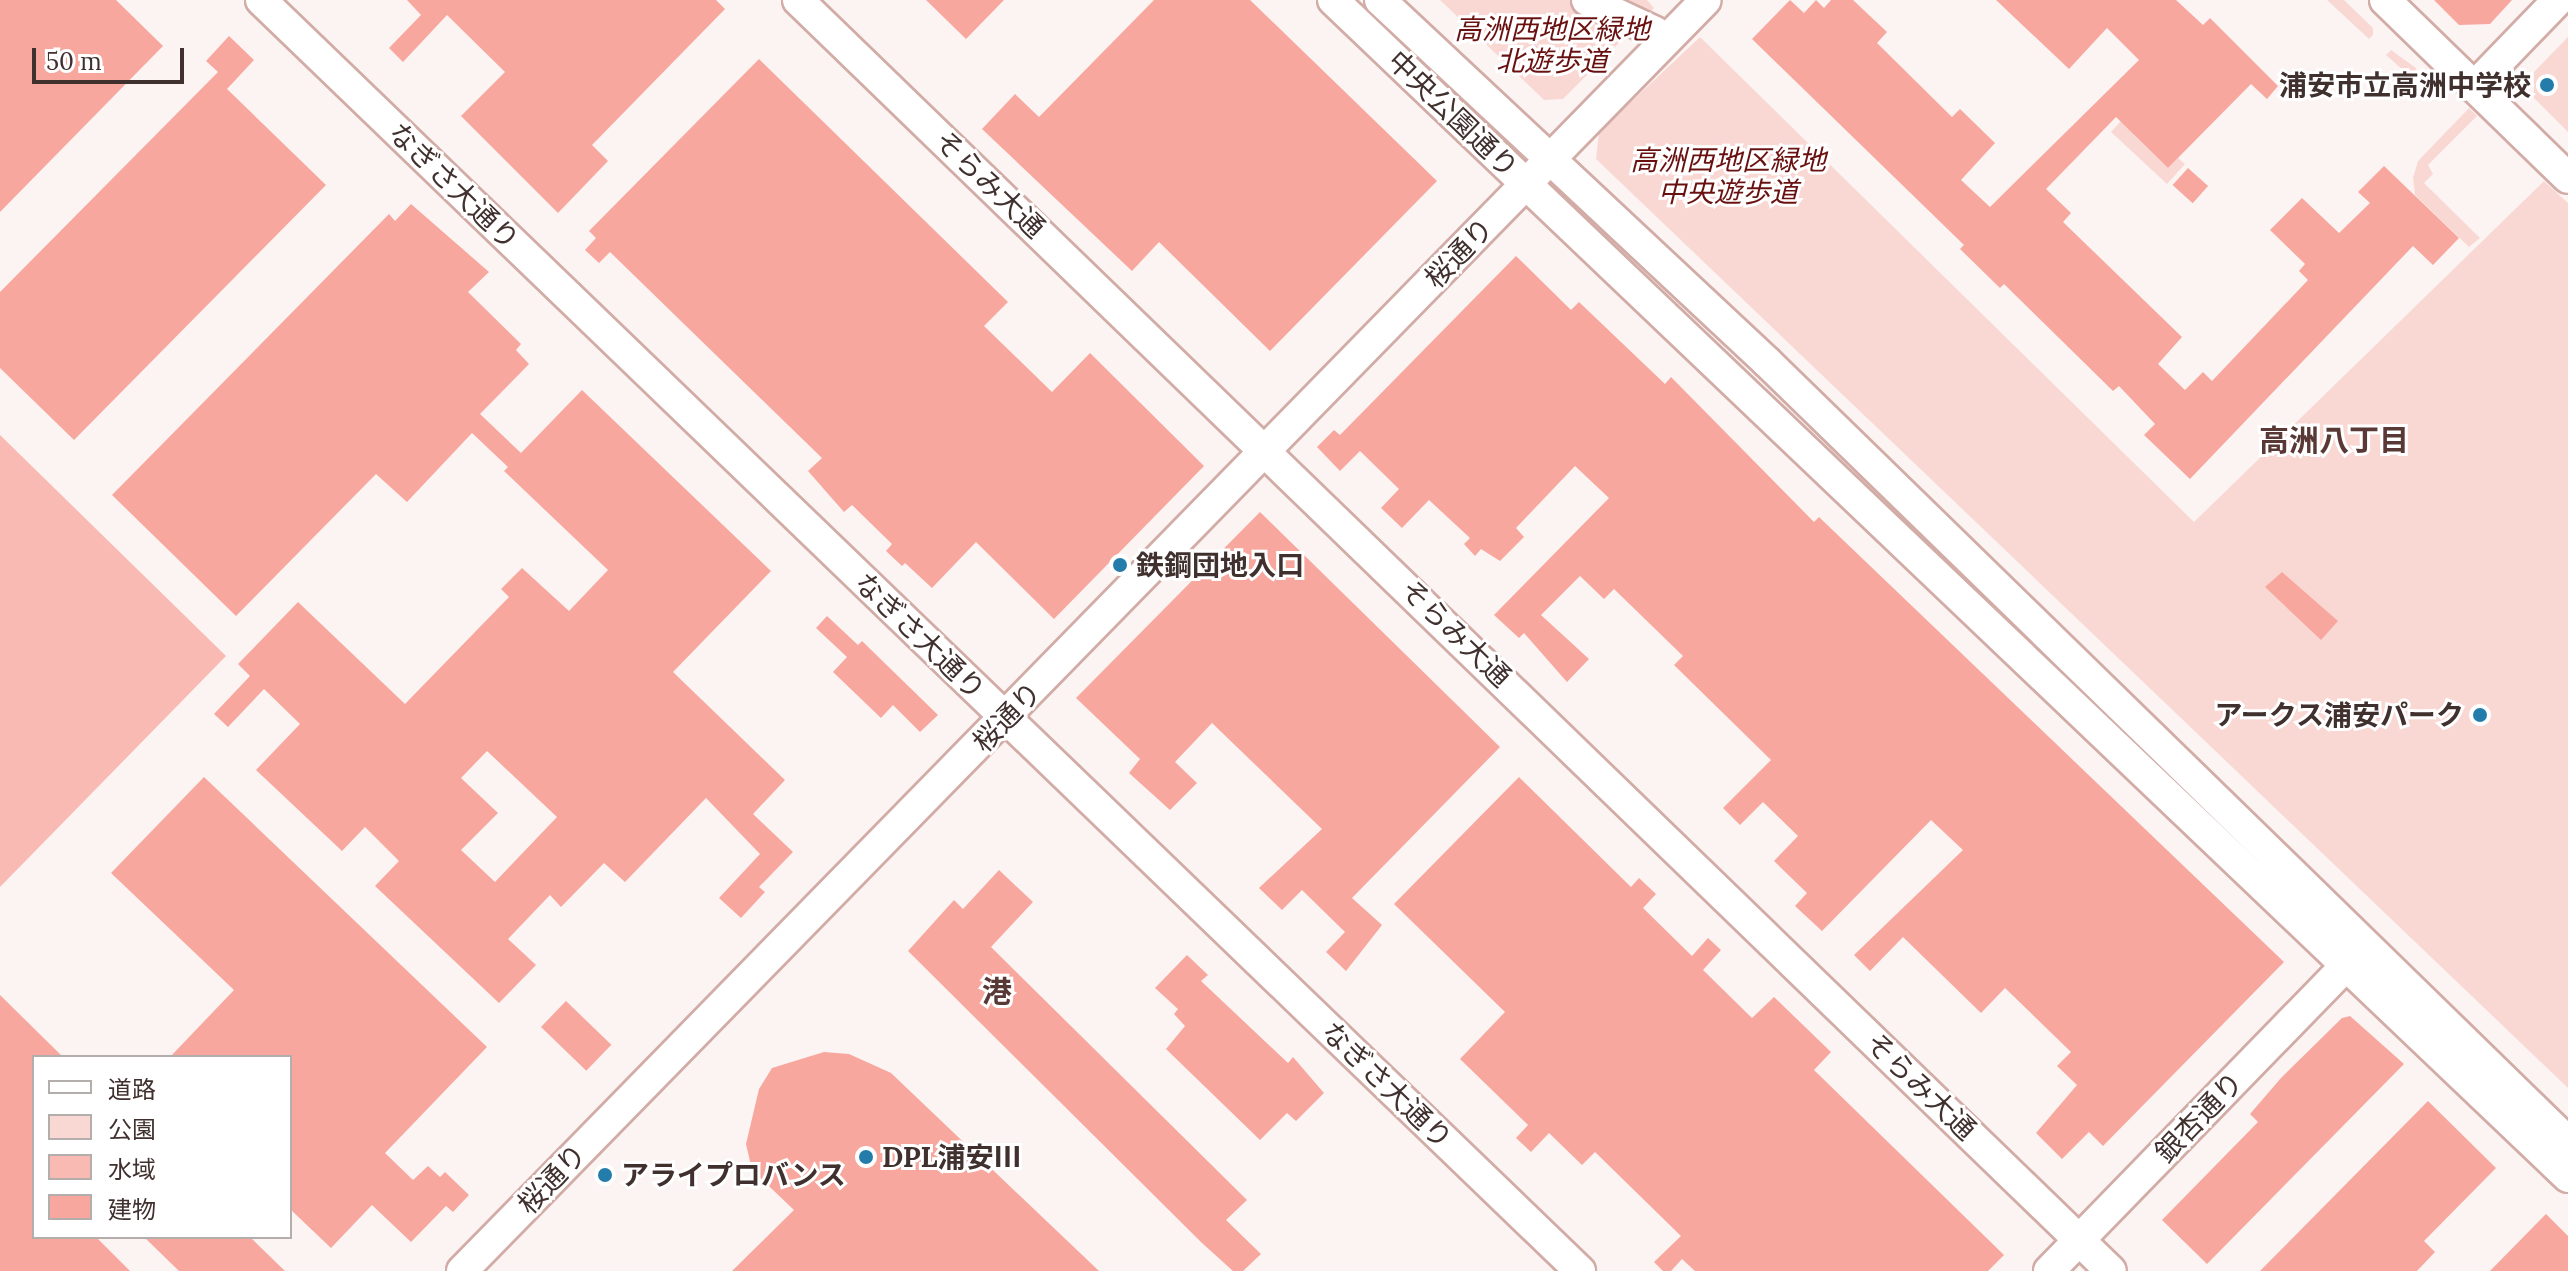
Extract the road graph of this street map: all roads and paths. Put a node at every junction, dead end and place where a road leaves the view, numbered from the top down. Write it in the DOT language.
graph roads {
  1 [pos="261,0"];
  2 [pos="798,0"];
  3 [pos="1333,0"];
  4 [pos="1380,0"];
  5 [pos="1587,0"];
  6 [pos="1706,0"];
  7 [pos="2385,0"];
  8 [pos="2558,0"];
  9 [pos="1655,32"];
  10 [pos="2474,87"];
  11 [pos="1549,161"];
  12 [pos="2568,178"];
  13 [pos="1527,185"];
  14 [pos="1268,450"];
  15 [pos="1005,719"];
  16 [pos="2348,963"];
  17 [pos="2568,1142"];
  18 [pos="2568,1177"];
  19 [pos="2079,1240"];
  20 [pos="462,1271"];
  21 [pos="1580,1271"];
  22 [pos="2049,1271"];
  23 [pos="2111,1271"];
  1 -- 15 [label="street, なぎさ大通り"];
  2 -- 14 [label="street, そらみ大通"];
  3 -- 13 [label="street, 中央公園通り"];
  4 -- 11 [label="street, 中央公園通り"];
  5 -- 9 [label="street"];
  6 -- 11 [label="street, 桜通り"];
  7 -- 10 [label="street"];
  8 -- 10 [label="street"];
  10 -- 12 [label="street"];
  11 -- 13 [label="street, 桜通り"];
  11 -- 17 [label="street, 中央公園通り"];
  13 -- 14 [label="street, 桜通り"];
  13 -- 16 [label="street, 中央公園通り"];
  14 -- 15 [label="street, 桜通り"];
  14 -- 19 [label="street, そらみ大通"];
  15 -- 20 [label="street, 桜通り"];
  15 -- 21 [label="street, なぎさ大通り"];
  16 -- 18 [label="street, 中央公園通り"];
  16 -- 19 [label="street, 銀杏通り"];
  19 -- 22 [label="street, 銀杏通り"];
  19 -- 23 [label="street, そらみ大通"];
}
